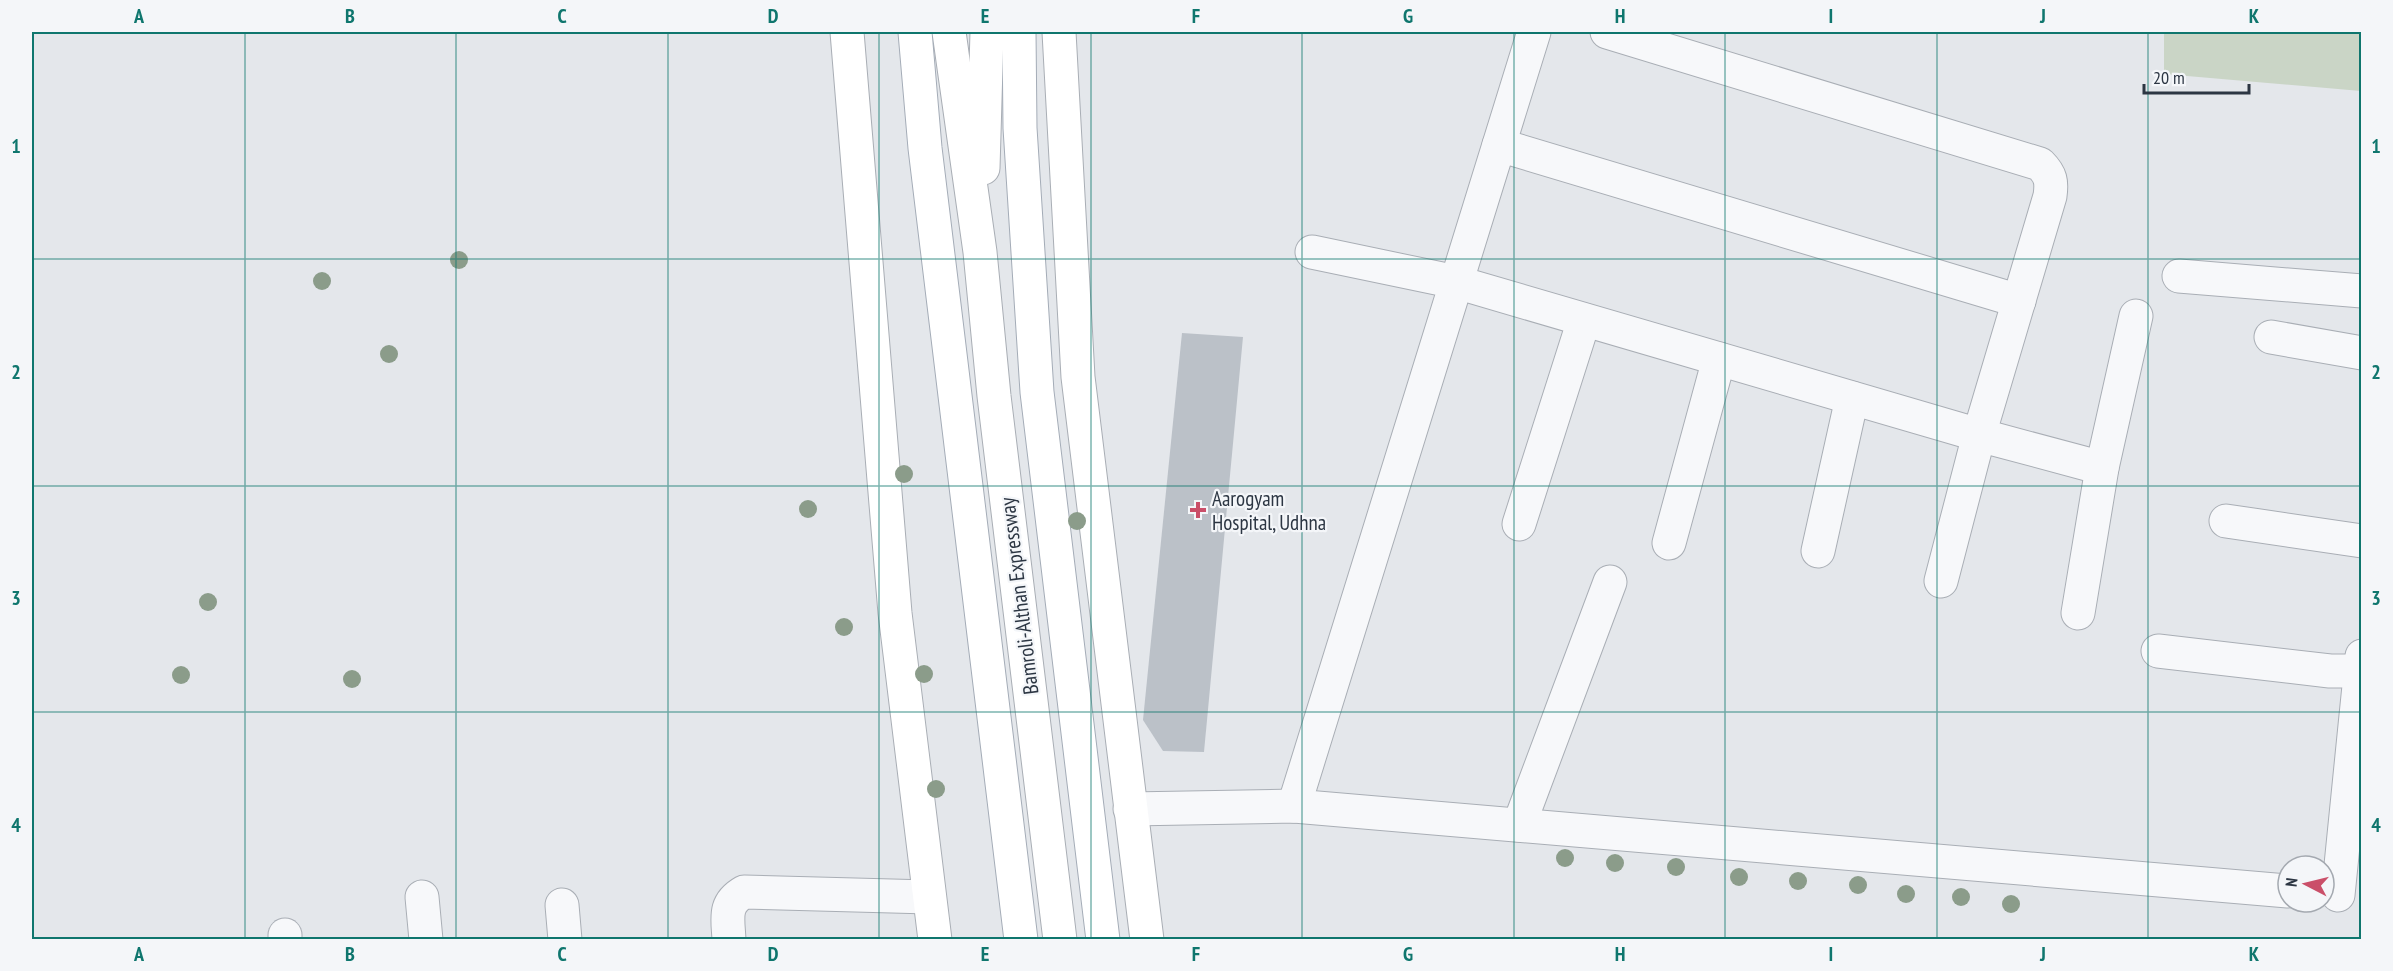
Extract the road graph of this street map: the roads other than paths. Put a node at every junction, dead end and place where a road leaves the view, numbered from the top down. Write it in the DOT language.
graph roads {
  1 [pos="847,32"];
  2 [pos="915,32"];
  3 [pos="949,32"];
  4 [pos="987,32"];
  5 [pos="1019,32"];
  6 [pos="1059,32"];
  7 [pos="1534,32"];
  8 [pos="1607,32"];
  9 [pos="1499,145"];
  10 [pos="980,252"];
  11 [pos="1312,252"];
  12 [pos="2179,276"];
  13 [pos="1456,282"];
  14 [pos="2361,291"];
  15 [pos="2019,301"];
  16 [pos="2136,316"];
  17 [pos="1584,320"];
  18 [pos="2271,337"];
  19 [pos="2361,353"];
  20 [pos="1719,359"];
  21 [pos="1852,398"];
  22 [pos="1979,435"];
  23 [pos="2102,468"];
  24 [pos="2226,521"];
  25 [pos="1519,524"];
  26 [pos="2361,541"];
  27 [pos="1669,543"];
  28 [pos="1818,551"];
  29 [pos="1941,581"];
  30 [pos="1610,582"];
  31 [pos="2078,613"];
  32 [pos="2158,651"];
  33 [pos="2361,666"];
  34 [pos="1294,806"];
  35 [pos="1130,809"];
  36 [pos="1519,825"];
  37 [pos="2276,890"];
  38 [pos="2341,895"];
  39 [pos="422,897"];
  40 [pos="929,897"];
  41 [pos="562,905"];
  42 [pos="426,939"];
  43 [pos="565,939"];
  44 [pos="729,939"];
  45 [pos="934,939"];
  46 [pos="1021,939"];
  47 [pos="1060,939"];
  48 [pos="1103,939"];
  49 [pos="1147,939"];
  1 -- 40 [label="main road"];
  2 -- 46 [label="main road"];
  3 -- 10 [label="main road"];
  4 -- 10 [label="main road"];
  5 -- 48 [label="main road"];
  6 -- 35 [label="main road"];
  7 -- 9 [label="street"];
  8 -- 15 [label="street"];
  9 -- 13 [label="street"];
  9 -- 15 [label="street"];
  10 -- 47 [label="main road, Bamroli-Althan Expressway"];
  11 -- 13 [label="street"];
  12 -- 14 [label="street"];
  13 -- 17 [label="street"];
  13 -- 34 [label="street"];
  15 -- 22 [label="street"];
  16 -- 23 [label="street"];
  17 -- 20 [label="street"];
  17 -- 25 [label="street"];
  18 -- 19 [label="street"];
  20 -- 21 [label="street"];
  20 -- 27 [label="street"];
  21 -- 22 [label="street"];
  21 -- 28 [label="street"];
  22 -- 23 [label="street"];
  22 -- 29 [label="street"];
  23 -- 31 [label="street"];
  24 -- 26 [label="street"];
  30 -- 36 [label="street"];
  32 -- 33 [label="street"];
  33 -- 38 [label="street"];
  34 -- 35 [label="street"];
  34 -- 36 [label="street"];
  35 -- 49 [label="main road"];
  36 -- 37 [label="street"];
  39 -- 42 [label="street"];
  40 -- 44 [label="street"];
  40 -- 45 [label="main road"];
  41 -- 43 [label="street"];
}
